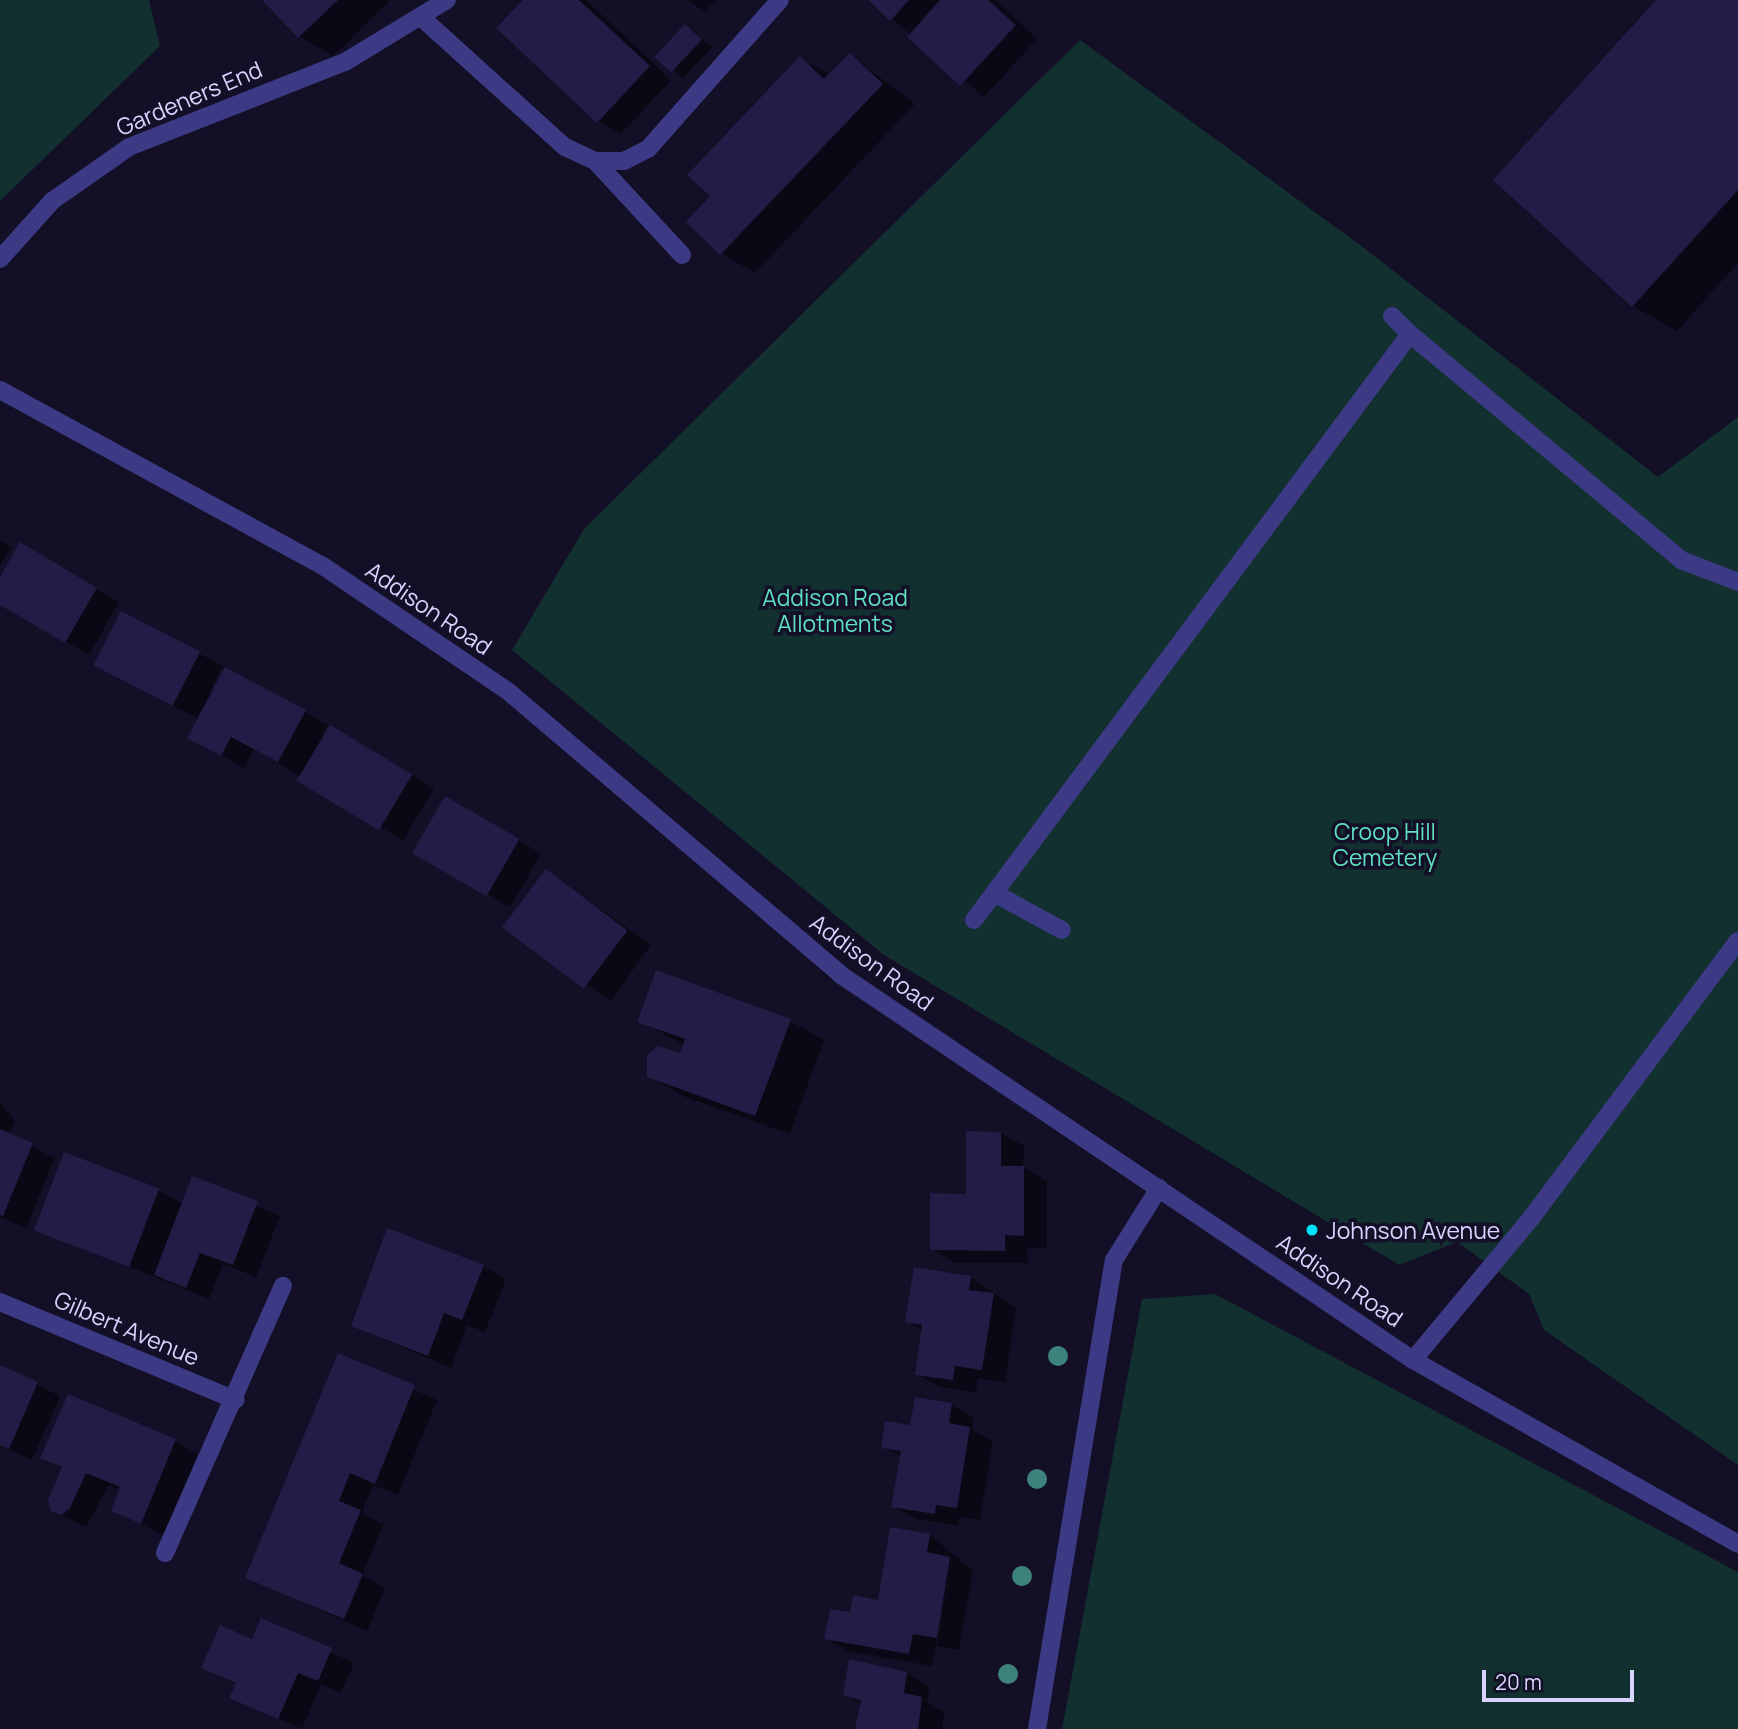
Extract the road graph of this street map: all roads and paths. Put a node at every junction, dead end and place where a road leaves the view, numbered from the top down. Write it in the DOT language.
graph roads {
  1 [pos="447,0"];
  2 [pos="780,0"];
  3 [pos="422,18"];
  4 [pos="596,161"];
  5 [pos="682,255"];
  6 [pos="0,259"];
  7 [pos="1392,316"];
  8 [pos="1410,334"];
  9 [pos="0,390"];
  10 [pos="1738,582"];
  11 [pos="995,893"];
  12 [pos="974,920"];
  13 [pos="1062,930"];
  14 [pos="1738,941"];
  15 [pos="1158,1188"];
  16 [pos="283,1286"];
  17 [pos="0,1302"];
  18 [pos="1413,1360"];
  19 [pos="235,1400"];
  20 [pos="1738,1544"];
  21 [pos="165,1553"];
  22 [pos="1037,1729"];
  1 -- 3 [label="street, Gardeners End"];
  2 -- 4 [label="street"];
  3 -- 4 [label="street"];
  3 -- 6 [label="street, Gardeners End"];
  4 -- 5 [label="street"];
  7 -- 8 [label="street"];
  8 -- 10 [label="street"];
  8 -- 11 [label="street"];
  9 -- 15 [label="street, Addison Road"];
  11 -- 12 [label="street"];
  11 -- 13 [label="street"];
  14 -- 18 [label="street"];
  15 -- 18 [label="street, Addison Road"];
  15 -- 22 [label="street"];
  16 -- 19 [label="street"];
  17 -- 19 [label="street, Gilbert Avenue"];
  18 -- 20 [label="street, Addison Road"];
  19 -- 21 [label="street"];
}
